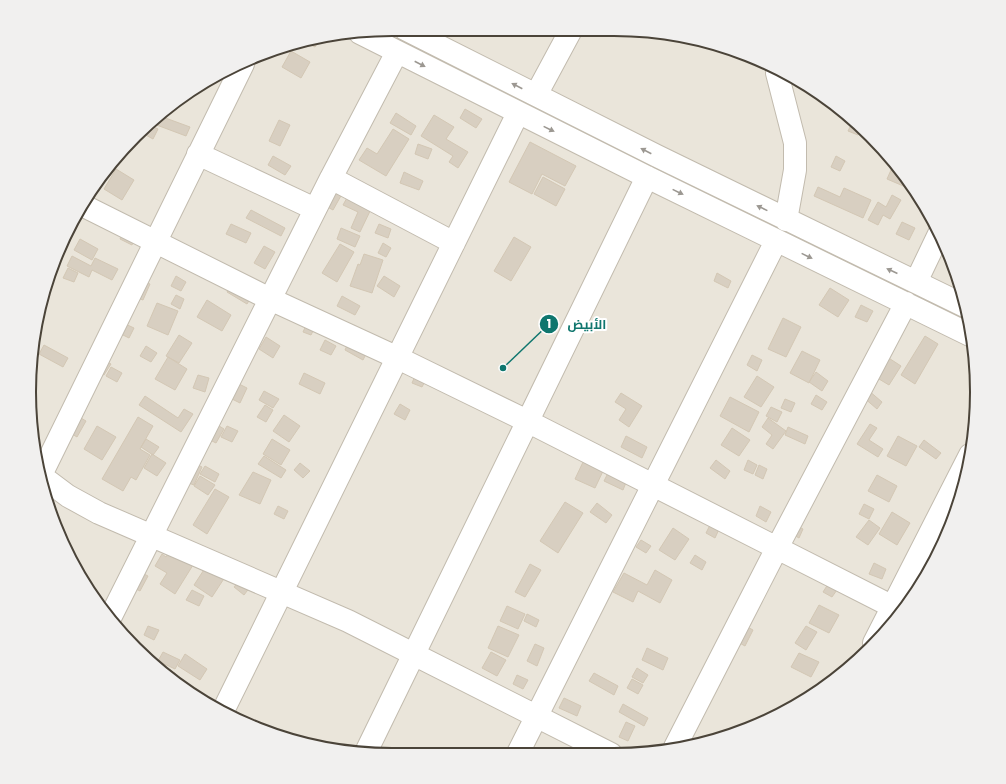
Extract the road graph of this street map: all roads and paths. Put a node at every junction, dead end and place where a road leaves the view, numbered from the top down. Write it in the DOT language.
graph roads {
  1 [pos="419,36"];
  2 [pos="568,36"];
  3 [pos="368,37"];
  4 [pos="397,52"];
  5 [pos="240,71"];
  6 [pos="778,77"];
  7 [pos="536,95"];
  8 [pos="518,113"];
  9 [pos="198,154"];
  10 [pos="647,177"];
  11 [pos="331,178"];
  12 [pos="88,208"];
  13 [pos="315,209"];
  14 [pos="786,220"];
  15 [pos="155,241"];
  16 [pos="776,241"];
  17 [pos="936,241"];
  18 [pos="454,244"];
  19 [pos="916,282"];
  20 [pos="270,299"];
  21 [pos="906,303"];
  22 [pos="959,303"];
  23 [pos="965,332"];
  24 [pos="398,358"];
  25 [pos="527,421"];
  26 [pos="44,467"];
  27 [pos="959,477"];
  28 [pos="47,481"];
  29 [pos="652,484"];
  30 [pos="150,535"];
  31 [pos="777,548"];
  32 [pos="282,591"];
  33 [pos="900,603"];
  34 [pos="896,609"];
  35 [pos="112,612"];
  36 [pos="414,654"];
  37 [pos="225,706"];
  38 [pos="536,716"];
  39 [pos="678,742"];
  40 [pos="368,747"];
  41 [pos="521,748"];
  42 [pos="600,748"];
  7 -- 1 [label="street, one-way"];
  2 -- 7 [label="street"];
  3 -- 4 [label="street"];
  4 -- 8 [label="street, one-way"];
  4 -- 11 [label="street"];
  5 -- 9 [label="street"];
  6 -- 14 [label="street"];
  14 -- 7 [label="street, one-way"];
  8 -- 10 [label="street, one-way"];
  8 -- 18 [label="street"];
  9 -- 13 [label="street"];
  9 -- 15 [label="street"];
  10 -- 16 [label="street, one-way"];
  10 -- 25 [label="street"];
  11 -- 13 [label="street"];
  11 -- 18 [label="street"];
  12 -- 15 [label="street"];
  13 -- 20 [label="street"];
  19 -- 14 [label="street, one-way"];
  15 -- 20 [label="street"];
  15 -- 26 [label="street"];
  16 -- 21 [label="street, one-way"];
  16 -- 29 [label="street"];
  17 -- 19 [label="street"];
  18 -- 24 [label="street"];
  19 -- 22 [label="street"];
  20 -- 24 [label="street"];
  20 -- 30 [label="street"];
  21 -- 23 [label="street"];
  21 -- 31 [label="street"];
  24 -- 25 [label="street"];
  24 -- 32 [label="street"];
  25 -- 29 [label="street"];
  25 -- 36 [label="street"];
  27 -- 33 [label="street"];
  28 -- 30 [label="street"];
  29 -- 31 [label="street"];
  29 -- 38 [label="street"];
  30 -- 32 [label="street"];
  30 -- 35 [label="street"];
  31 -- 34 [label="street"];
  31 -- 39 [label="street"];
  32 -- 36 [label="street"];
  32 -- 37 [label="street"];
  36 -- 38 [label="street"];
  36 -- 40 [label="street"];
  38 -- 41 [label="street"];
  38 -- 42 [label="street"];
}
